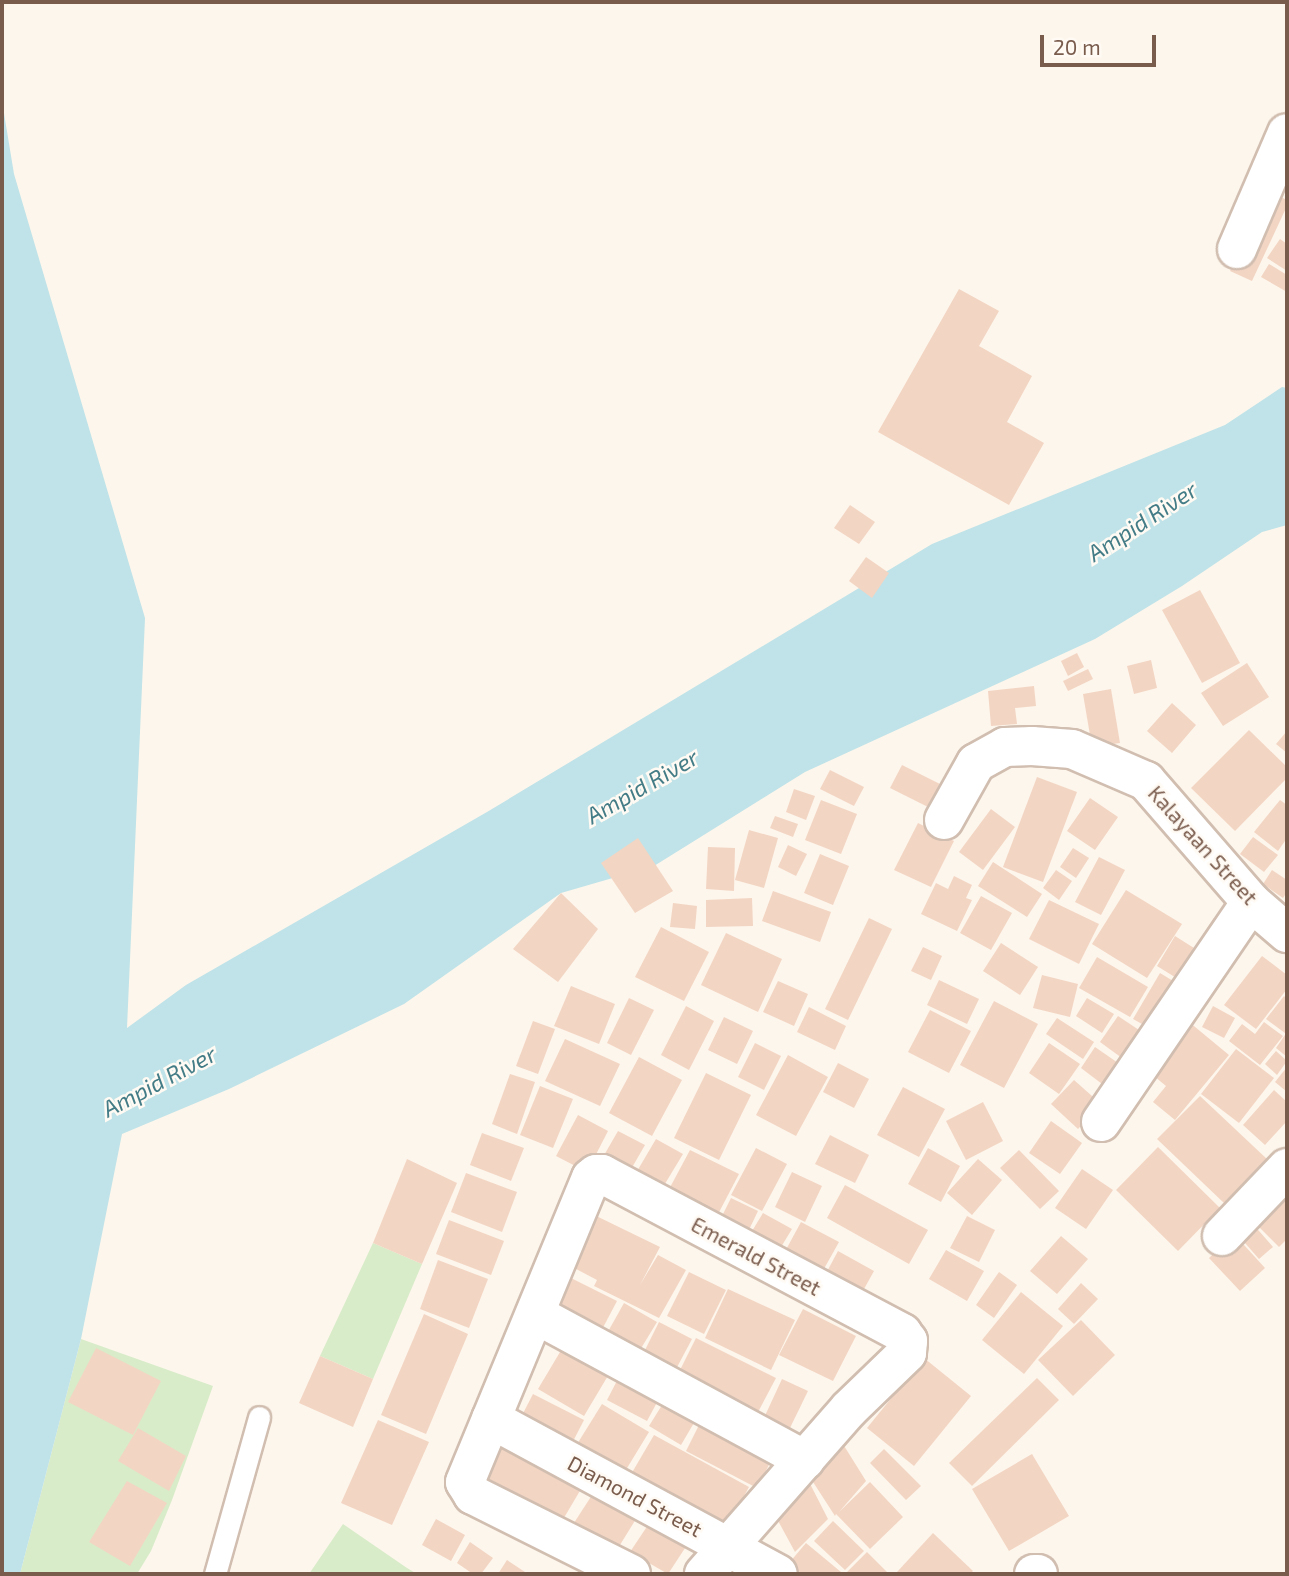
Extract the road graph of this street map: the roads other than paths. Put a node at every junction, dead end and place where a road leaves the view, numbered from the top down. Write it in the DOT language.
graph roads {
  1 [pos="1287,133"];
  2 [pos="1237,249"];
  3 [pos="944,820"];
  4 [pos="1251,902"];
  5 [pos="1287,933"];
  6 [pos="1101,1122"];
  7 [pos="1287,1168"];
  8 [pos="1222,1236"];
  9 [pos="535,1314"];
  10 [pos="259,1417"];
  11 [pos="491,1419"];
  12 [pos="805,1460"];
  13 [pos="730,1546"];
  14 [pos="215,1574"];
  15 [pos="631,1574"];
  16 [pos="704,1574"];
  17 [pos="778,1574"];
  1 -- 2 [label="street"];
  3 -- 4 [label="street, Kalayaan Street"];
  4 -- 5 [label="street, Kalayaan Street"];
  4 -- 6 [label="street"];
  7 -- 8 [label="street"];
  9 -- 11 [label="street"];
  9 -- 12 [label="street"];
  9 -- 12 [label="street, Emerald Street"];
  10 -- 14 [label="lane"];
  11 -- 13 [label="street, Diamond Street"];
  11 -- 15 [label="street"];
  12 -- 13 [label="street"];
  13 -- 16 [label="street"];
  13 -- 17 [label="street, Diamond Street"];
}
